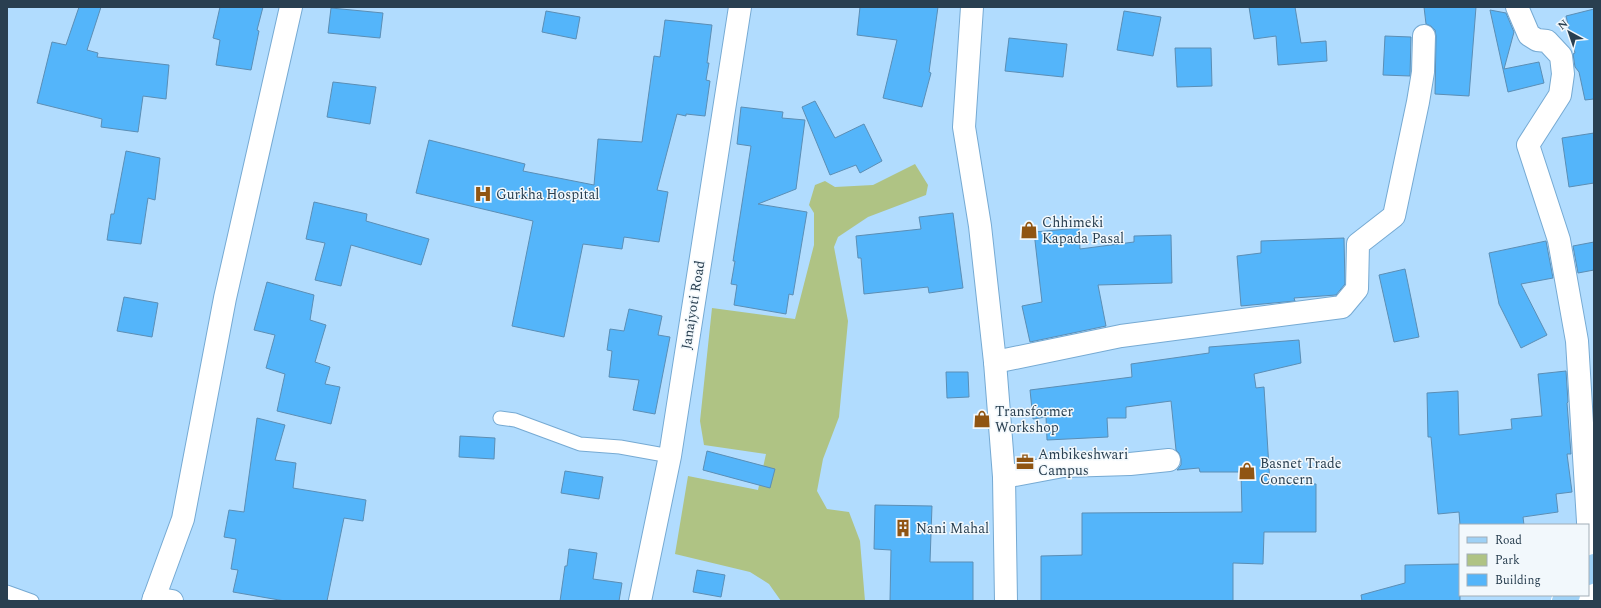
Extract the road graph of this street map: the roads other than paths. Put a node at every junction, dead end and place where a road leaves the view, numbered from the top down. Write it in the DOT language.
graph roads {
  1 [pos="290,7"];
  2 [pos="740,7"];
  3 [pos="972,7"];
  4 [pos="1517,7"];
  5 [pos="1424,36"];
  6 [pos="995,362"];
  7 [pos="500,418"];
  8 [pos="670,456"];
  9 [pos="1169,460"];
  10 [pos="1004,477"];
  11 [pos="1589,524"];
  12 [pos="1589,524"];
  13 [pos="1592,570"];
  14 [pos="7,592"];
  15 [pos="160,600"];
  16 [pos="32,601"];
  17 [pos="640,601"];
  18 [pos="1006,601"];
  19 [pos="1591,601"];
  1 -- 15 [label="street"];
  2 -- 8 [label="street, Janajyoti Road"];
  3 -- 6 [label="street"];
  4 -- 11 [label="street"];
  5 -- 6 [label="street"];
  6 -- 10 [label="street"];
  7 -- 8 [label="lane"];
  8 -- 17 [label="street, Janajyoti Road"];
  9 -- 10 [label="street"];
  10 -- 18 [label="street"];
  12 -- 13 [label="street"];
  13 -- 19 [label="street"];
  14 -- 16 [label="lane"];
}
